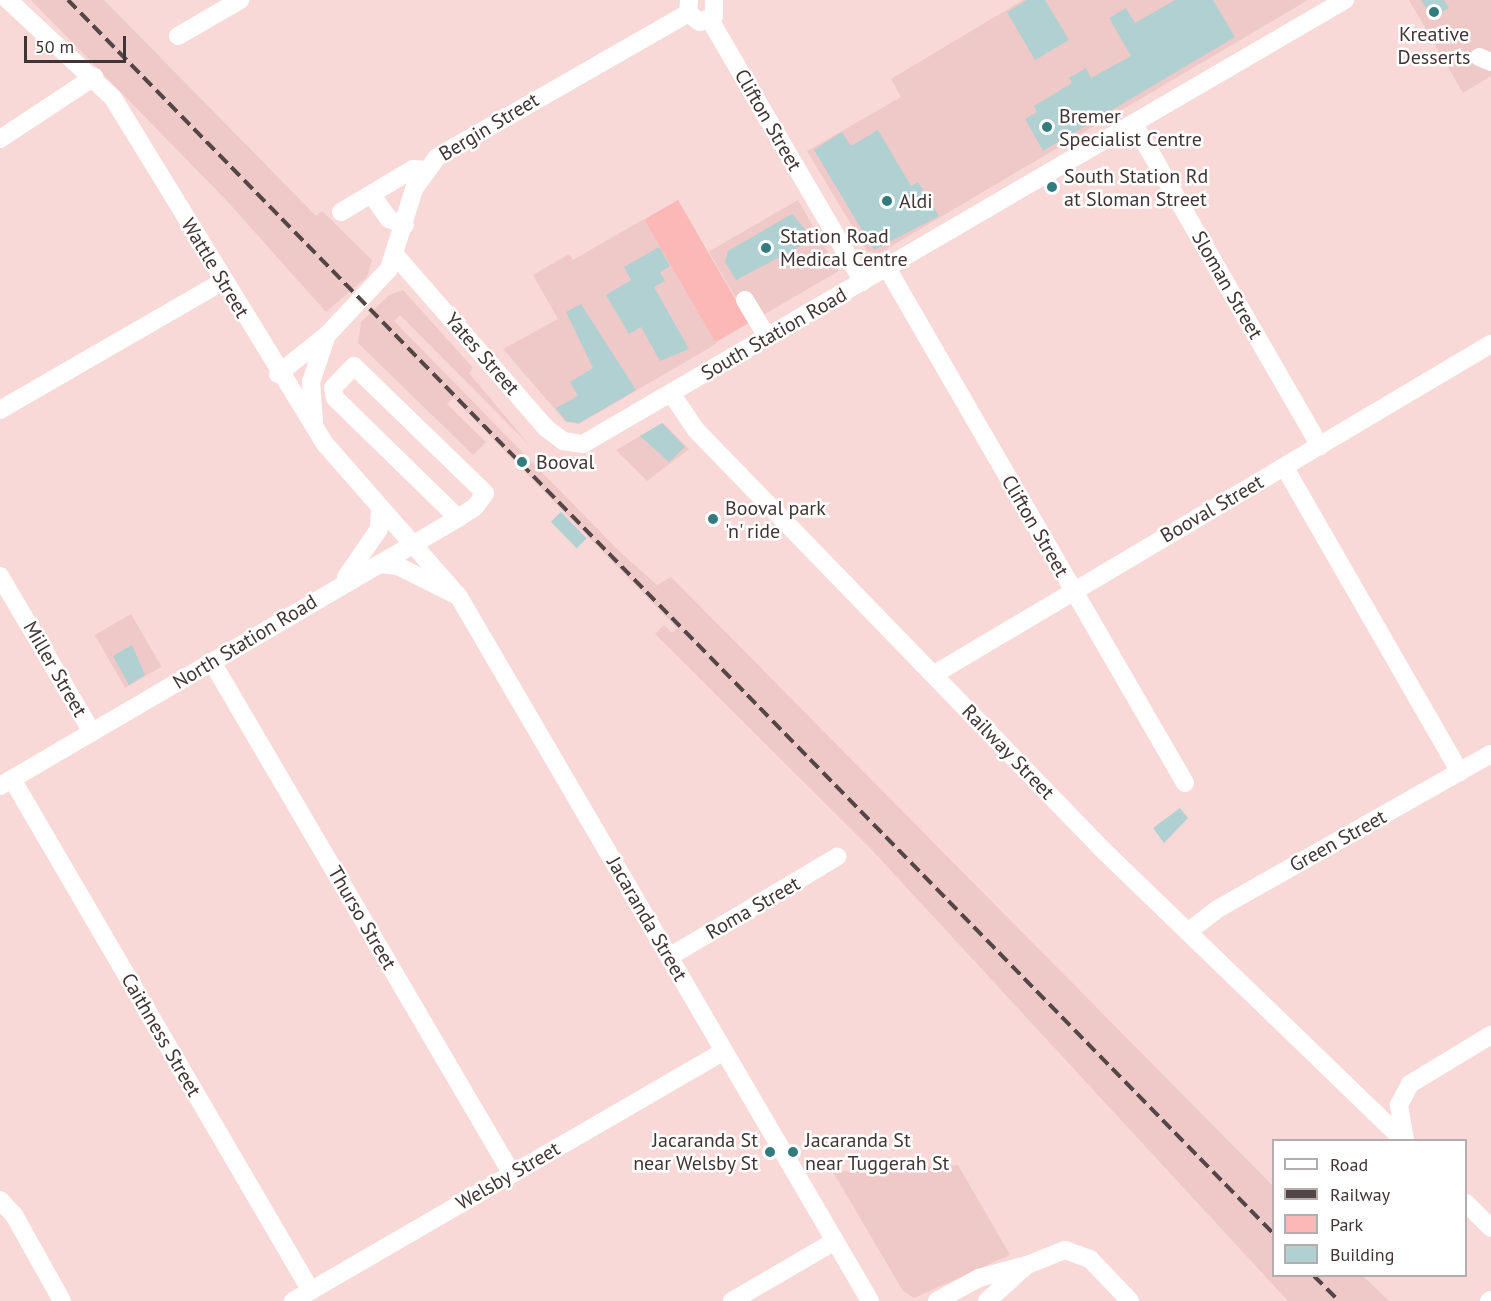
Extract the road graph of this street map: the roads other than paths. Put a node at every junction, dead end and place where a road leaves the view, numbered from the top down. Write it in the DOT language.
graph roads {
  1 [pos="8,0"];
  2 [pos="240,0"];
  3 [pos="715,0"];
  4 [pos="1345,0"];
  5 [pos="689,7"];
  6 [pos="710,20"];
  7 [pos="178,36"];
  8 [pos="94,77"];
  9 [pos="1134,124"];
  10 [pos="0,139"];
  11 [pos="425,170"];
  12 [pos="372,195"];
  13 [pos="341,212"];
  14 [pos="405,225"];
  15 [pos="396,256"];
  16 [pos="887,268"];
  17 [pos="223,281"];
  18 [pos="863,282"];
  19 [pos="745,300"];
  20 [pos="328,334"];
  21 [pos="767,337"];
  22 [pos="1491,344"];
  23 [pos="278,374"];
  24 [pos="671,393"];
  25 [pos="0,410"];
  26 [pos="316,430"];
  27 [pos="574,444"];
  28 [pos="1320,446"];
  29 [pos="1284,468"];
  30 [pos="380,507"];
  31 [pos="458,518"];
  32 [pos="417,542"];
  33 [pos="379,564"];
  34 [pos="0,576"];
  35 [pos="337,588"];
  36 [pos="1073,590"];
  37 [pos="459,597"];
  38 [pos="212,662"];
  39 [pos="933,675"];
  40 [pos="92,732"];
  41 [pos="1491,754"];
  42 [pos="1460,772"];
  43 [pos="6,782"];
  44 [pos="1185,783"];
  45 [pos="837,857"];
  46 [pos="1188,932"];
  47 [pos="669,957"];
  48 [pos="1491,1035"];
  49 [pos="724,1051"];
  50 [pos="1360,1098"];
  51 [pos="1399,1106"];
  52 [pos="1403,1139"];
  53 [pos="1404,1139"];
  54 [pos="512,1174"];
  55 [pos="0,1200"];
  56 [pos="1467,1204"];
  57 [pos="1491,1228"];
  58 [pos="835,1241"];
  59 [pos="1027,1265"];
  60 [pos="311,1291"];
  61 [pos="62,1301"];
  62 [pos="293,1301"];
  63 [pos="732,1301"];
  64 [pos="870,1301"];
  65 [pos="937,1301"];
  66 [pos="987,1301"];
  67 [pos="1130,1301"];
  1 -- 8 [label="street, Wattle Street"];
  2 -- 7 [label="street"];
  3 -- 6 [label="street"];
  4 -- 9 [label="street, South Station Road"];
  5 -- 6 [label="street"];
  5 -- 11 [label="street, Bergin Street"];
  6 -- 18 [label="street, Clifton Street"];
  8 -- 10 [label="street"];
  8 -- 17 [label="street, Wattle Street"];
  9 -- 16 [label="street, South Station Road"];
  9 -- 28 [label="street, Sloman Street"];
  11 -- 12 [label="street"];
  11 -- 14 [label="street, Bergin Street"];
  12 -- 13 [label="street"];
  12 -- 14 [label="street"];
  14 -- 15 [label="street, Bergin Street"];
  15 -- 20 [label="street, Bergin Street"];
  15 -- 27 [label="street, Yates Street"];
  16 -- 18 [label="street, South Station Road"];
  16 -- 36 [label="street, Clifton Street"];
  17 -- 23 [label="street, Wattle Street"];
  17 -- 25 [label="street"];
  18 -- 21 [label="street, South Station Road"];
  19 -- 21 [label="street"];
  20 -- 23 [label="street, Bergin Street"];
  20 -- 26 [label="street"];
  21 -- 24 [label="street, South Station Road"];
  22 -- 28 [label="street, Booval Street"];
  23 -- 26 [label="street, Wattle Street"];
  24 -- 27 [label="street, South Station Road"];
  24 -- 39 [label="street, Railway Street"];
  26 -- 30 [label="street, Wattle Street"];
  28 -- 29 [label="street, Booval Street"];
  29 -- 36 [label="street, Booval Street"];
  29 -- 42 [label="street"];
  30 -- 32 [label="street, Wattle Street"];
  30 -- 35 [label="street"];
  31 -- 31 [label="street, North Station Road"];
  31 -- 32 [label="street, North Station Road"];
  32 -- 33 [label="street, North Station Road"];
  32 -- 37 [label="street, Jacaranda Street"];
  33 -- 35 [label="street, North Station Road"];
  33 -- 37 [label="street"];
  34 -- 40 [label="street, Miller Street"];
  35 -- 38 [label="street, North Station Road"];
  36 -- 39 [label="street, Booval Street"];
  36 -- 44 [label="street, Clifton Street"];
  37 -- 47 [label="street, Jacaranda Street"];
  38 -- 40 [label="street, North Station Road"];
  38 -- 54 [label="street, Thurso Street"];
  39 -- 46 [label="street, Railway Street"];
  40 -- 43 [label="street, North Station Road"];
  41 -- 42 [label="street, Green Street"];
  42 -- 46 [label="street, Green Street"];
  43 -- 60 [label="street, Caithness Street"];
  45 -- 47 [label="street, Roma Street"];
  46 -- 50 [label="street, Railway Street"];
  47 -- 49 [label="street, Jacaranda Street"];
  48 -- 51 [label="street"];
  49 -- 54 [label="street, Welsby Street"];
  49 -- 58 [label="street, Jacaranda Street"];
  50 -- 51 [label="street"];
  50 -- 52 [label="street, Railway Street"];
  51 -- 53 [label="street"];
  54 -- 60 [label="street, Welsby Street"];
  55 -- 61 [label="street"];
  56 -- 57 [label="street"];
  58 -- 63 [label="street"];
  58 -- 64 [label="street, Jacaranda Street"];
  59 -- 65 [label="street"];
  59 -- 66 [label="street"];
  59 -- 67 [label="street"];
  60 -- 62 [label="street, Welsby Street"];
}
